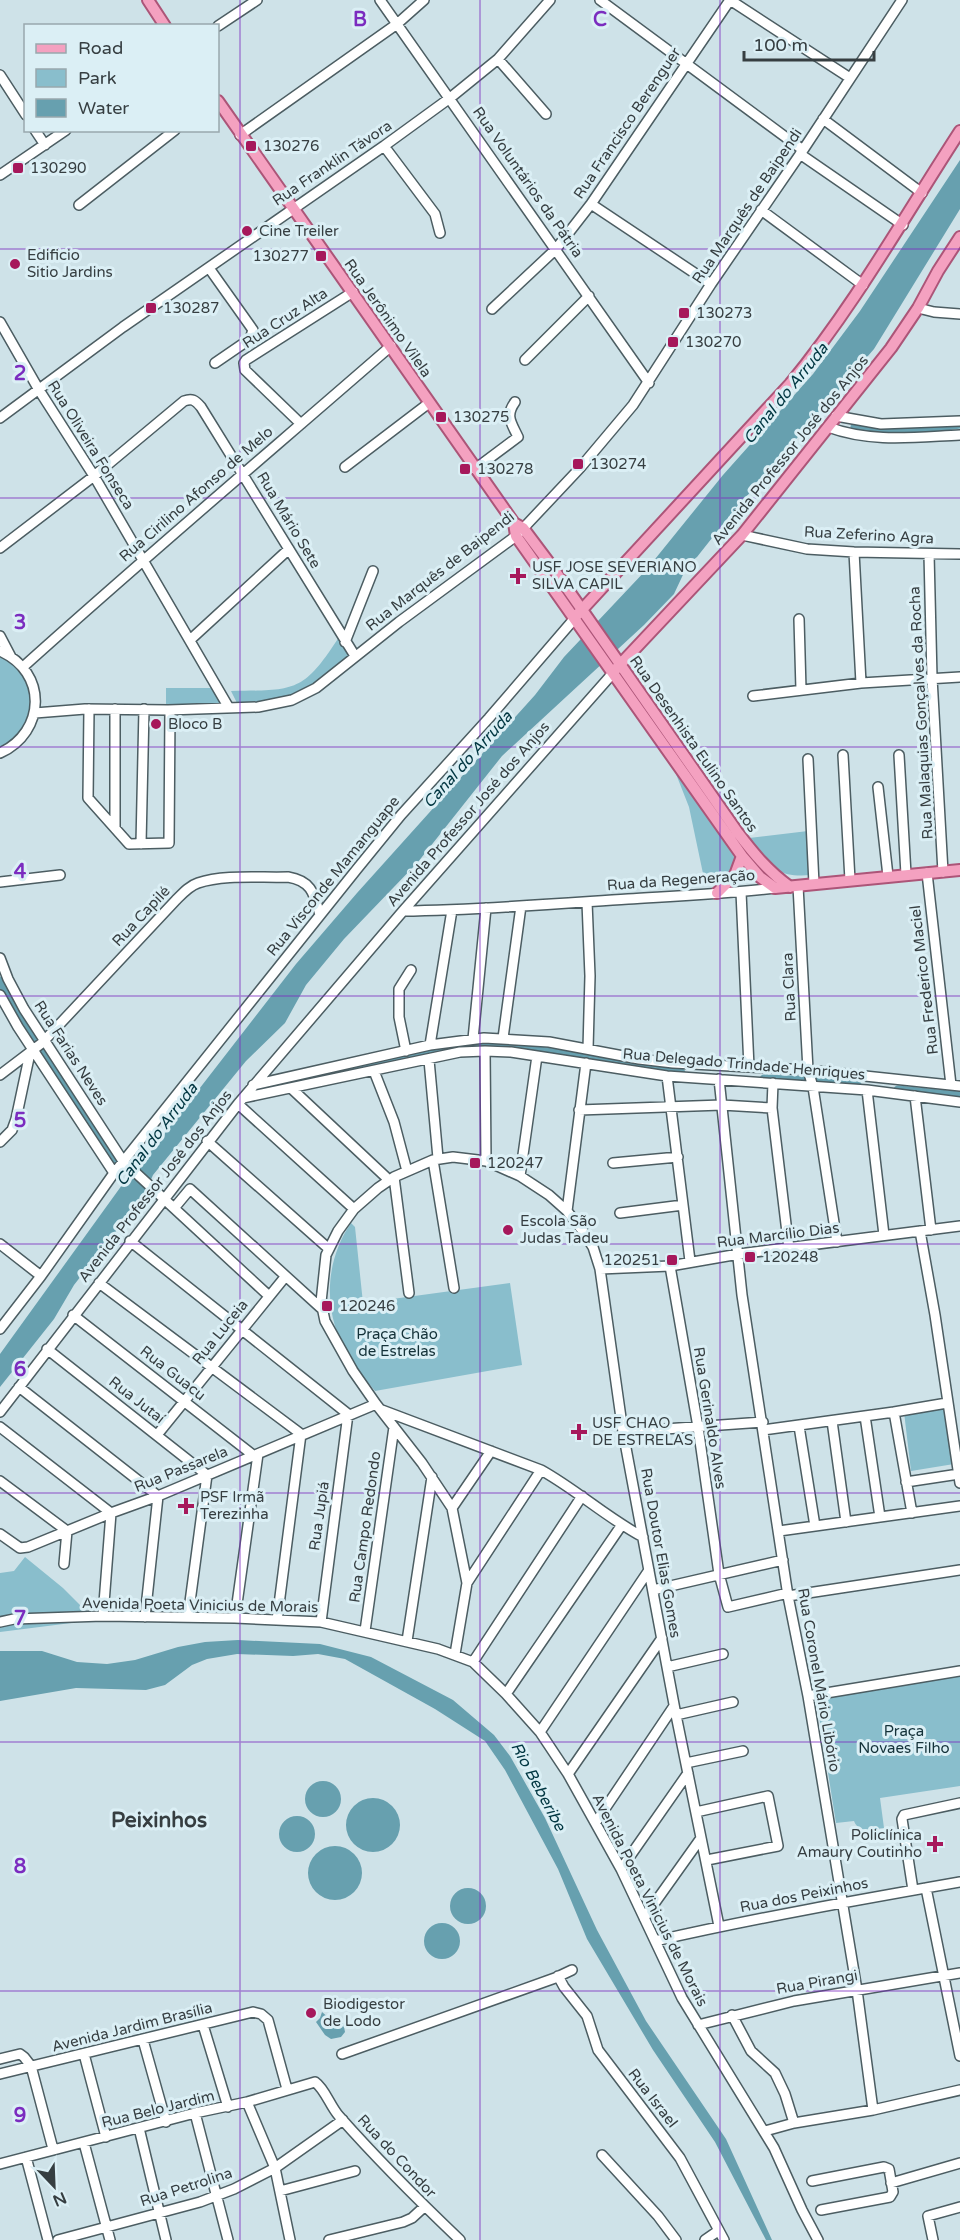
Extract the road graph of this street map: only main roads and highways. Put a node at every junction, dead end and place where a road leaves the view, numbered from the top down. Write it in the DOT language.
graph roads {
  1 [pos="148,0"];
  2 [pos="164,24"];
  3 [pos="219,103"];
  4 [pos="960,131"];
  5 [pos="960,237"];
  6 [pos="578,614"];
  7 [pos="614,666"];
  8 [pos="742,856"];
  9 [pos="960,870"];
  10 [pos="794,886"];
  11 [pos="775,888"];
  12 [pos="717,893"];
  1 -- 2 [label="main road"];
  3 -- 6 [label="main road, Rua Jerônimo Vilela"];
  4 -- 6 [label="main road"];
  5 -- 7 [label="main road, Avenida Professor José dos Anjos"];
  6 -- 7 [label="main road, Rua Desenhista Eulino Santos"];
  7 -- 8 [label="main road, Rua Desenhista Eulino Santos"];
  7 -- 10 [label="main road, Rua Desenhista Eulino Santos"];
  8 -- 11 [label="main road, Rua Desenhista Eulino Santos"];
  8 -- 12 [label="main road"];
  9 -- 10 [label="main road, Rua da Regeneração"];
  10 -- 11 [label="main road, Rua da Regeneração"];
}
